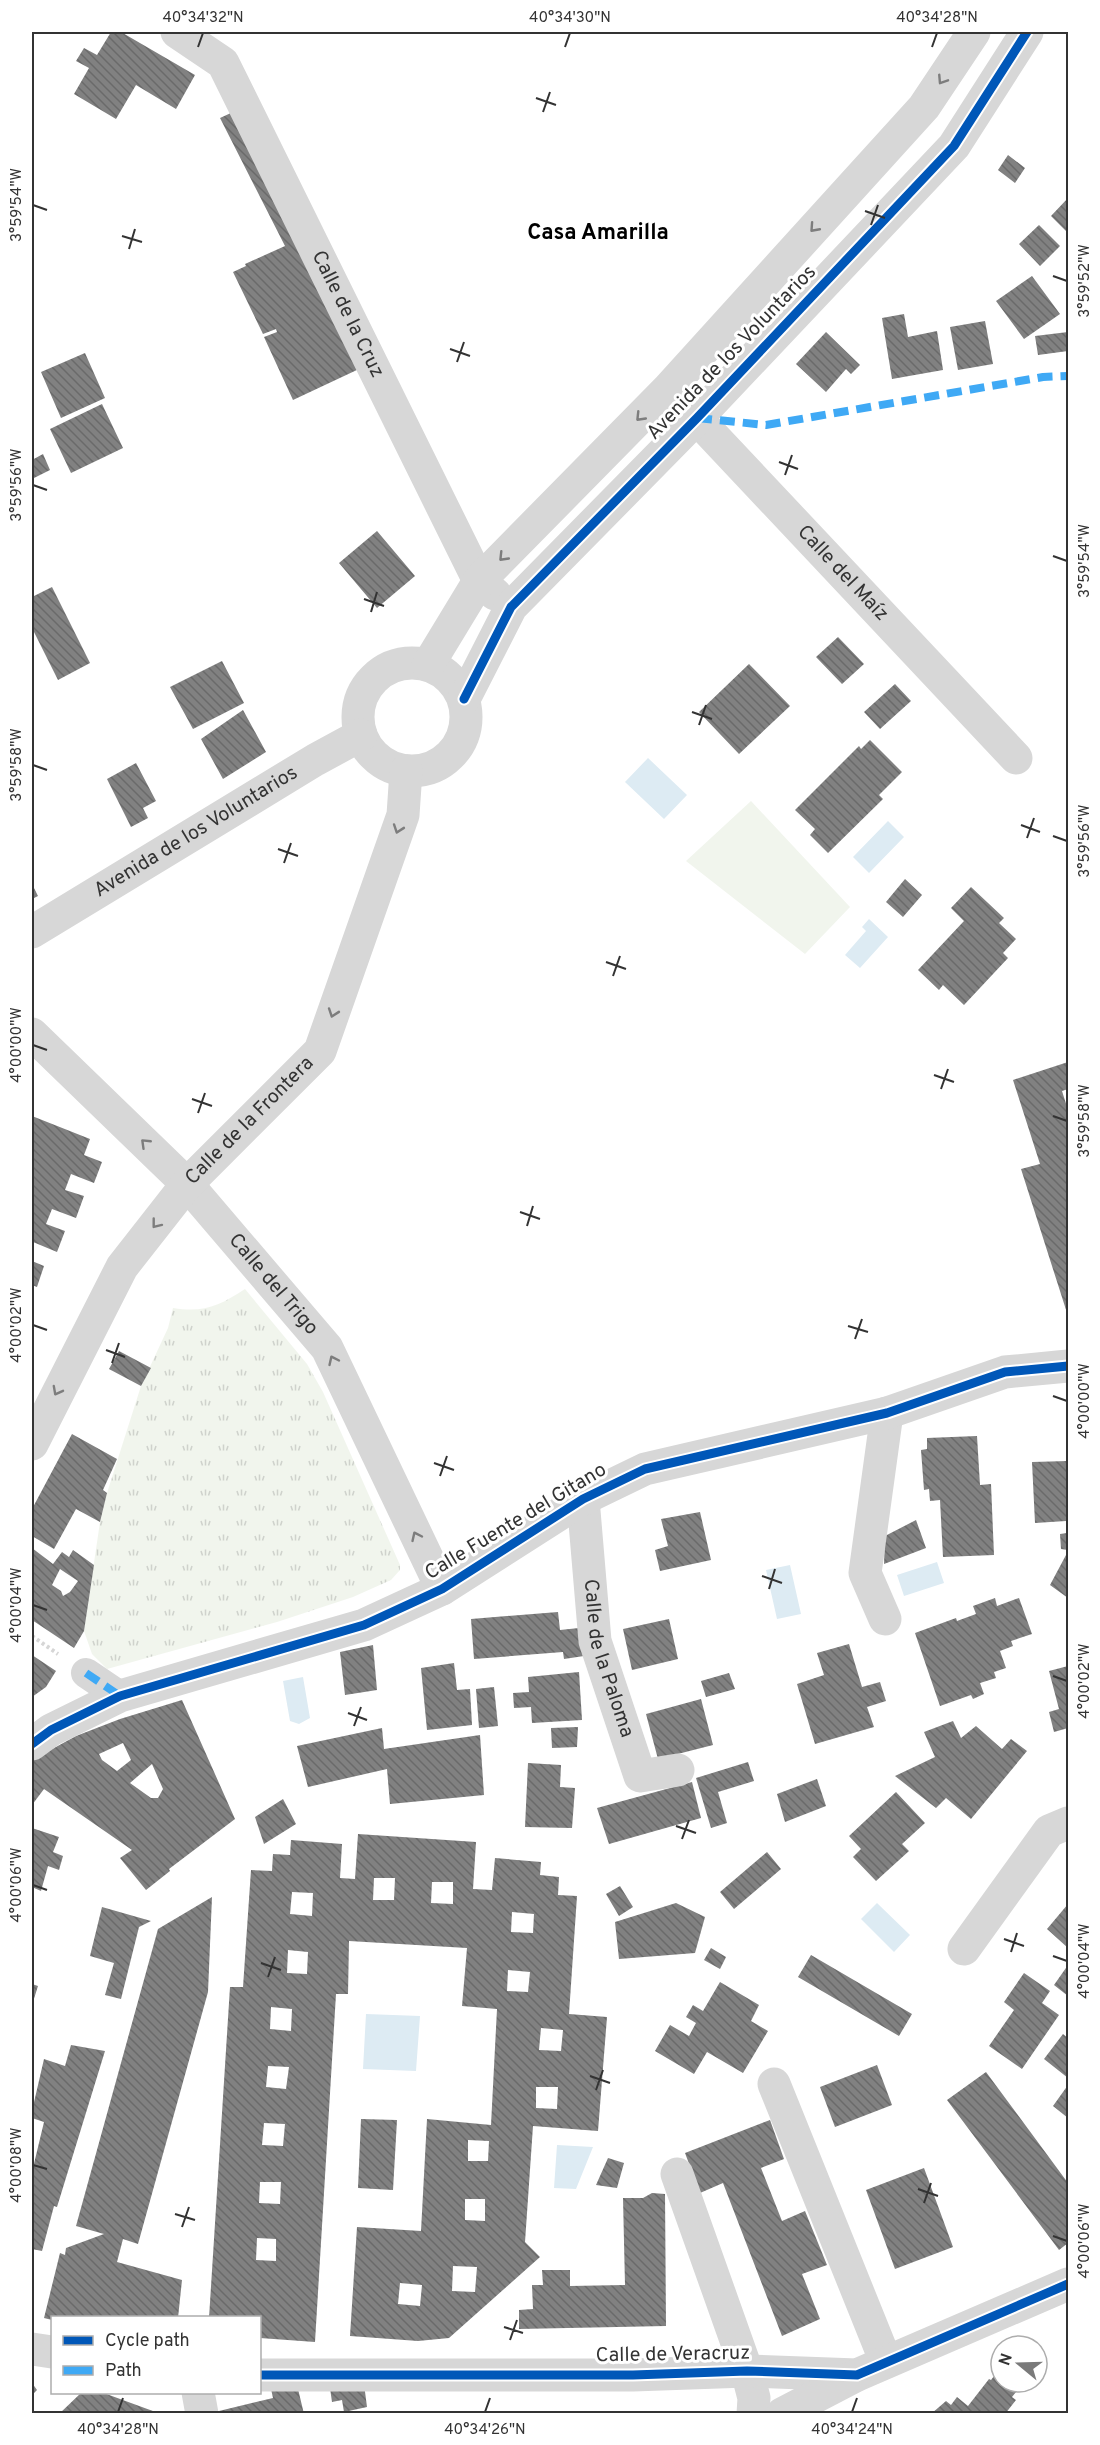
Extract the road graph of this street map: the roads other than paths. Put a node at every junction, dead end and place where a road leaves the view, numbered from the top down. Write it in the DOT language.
graph roads {
  1 [pos="177,32"];
  2 [pos="974,32"];
  3 [pos="1027,32"];
  4 [pos="668,389"];
  5 [pos="696,418"];
  6 [pos="479,581"];
  7 [pos="511,607"];
  8 [pos="429,665"];
  9 [pos="464,699"];
  10 [pos="361,735"];
  11 [pos="1016,758"];
  12 [pos="406,771"];
  13 [pos="32,932"];
  14 [pos="32,1034"];
  15 [pos="187,1184"];
  16 [pos="1068,1366"];
  17 [pos="887,1413"];
  18 [pos="32,1444"];
  19 [pos="583,1499"];
  20 [pos="442,1589"];
  21 [pos="885,1619"];
  22 [pos="86,1673"];
  23 [pos="120,1695"];
  24 [pos="32,1744"];
  25 [pos="678,1770"];
  26 [pos="1068,1823"];
  27 [pos="964,1949"];
  28 [pos="774,2084"];
  29 [pos="677,2174"];
  30 [pos="1068,2284"];
  31 [pos="32,2349"];
  32 [pos="51,2352"];
  33 [pos="872,2369"];
  34 [pos="747,2371"];
  35 [pos="261,2375"];
  36 [pos="198,2394"];
  37 [pos="202,2414"];
  38 [pos="753,2414"];
  39 [pos="782,2414"];
  1 -- 6 [label="street, Calle de la Cruz"];
  2 -- 4 [label="street, Avenida de los Voluntarios, one-way"];
  3 -- 5 [label="street, Avenida de los Voluntarios"];
  4 -- 5 [label="street, Calle del Maíz"];
  4 -- 6 [label="street, Avenida de los Voluntarios, one-way"];
  5 -- 7 [label="street, Avenida de los Voluntarios"];
  5 -- 11 [label="street, Calle del Maíz"];
  6 -- 7 [label="street, Calle de la Cruz"];
  6 -- 8 [label="street, Avenida de los Voluntarios"];
  7 -- 9 [label="street, Avenida de los Voluntarios"];
  8 -- 9 [label="street"];
  8 -- 10 [label="street"];
  9 -- 12 [label="street"];
  10 -- 12 [label="street"];
  10 -- 13 [label="street, Avenida de los Voluntarios"];
  12 -- 15 [label="street, Calle de la Frontera, one-way"];
  15 -- 14 [label="street, Calle del Trigo, one-way"];
  15 -- 18 [label="street, Calle de la Frontera, one-way"];
  20 -- 15 [label="street, Calle del Trigo, one-way"];
  16 -- 17 [label="street, Calle Fuente del Gitano"];
  17 -- 19 [label="street, Calle Fuente del Gitano"];
  17 -- 21 [label="street"];
  19 -- 20 [label="street, Calle Fuente del Gitano"];
  19 -- 25 [label="street, Calle de la Paloma"];
  20 -- 23 [label="street, Calle Fuente del Gitano"];
  22 -- 23 [label="street"];
  23 -- 24 [label="street, Calle Fuente del Gitano"];
  26 -- 27 [label="street"];
  28 -- 33 [label="street"];
  29 -- 34 [label="street, Calle de Veracruz"];
  30 -- 33 [label="street, Calle de Veracruz"];
  31 -- 32 [label="street"];
  33 -- 34 [label="street, Calle de Veracruz"];
  33 -- 39 [label="street, Calle de Veracruz"];
  34 -- 35 [label="street, Calle de Veracruz"];
  34 -- 38 [label="street, Calle de Veracruz"];
  36 -- 37 [label="street"];
}
